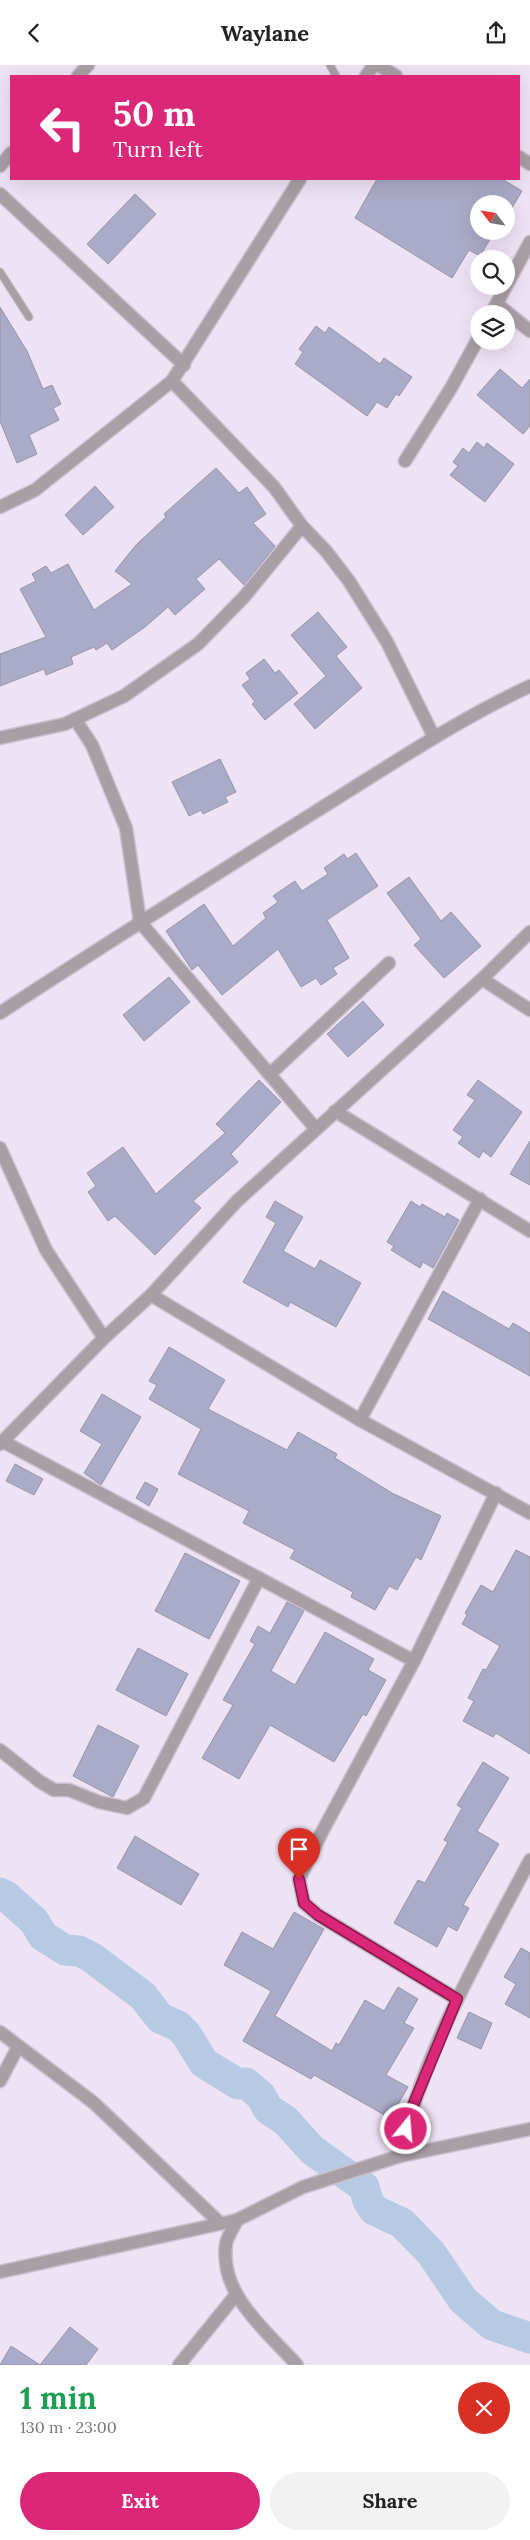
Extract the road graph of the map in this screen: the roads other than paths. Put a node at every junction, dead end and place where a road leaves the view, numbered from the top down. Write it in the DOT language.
graph roads {
  1 [pos="88,65"];
  2 [pos="378,65"];
  3 [pos="79,75"];
  4 [pos="394,75"];
  5 [pos="10,154"];
  6 [pos="0,166"];
  7 [pos="299,180"];
  8 [pos="0,194"];
  9 [pos="530,242"];
  10 [pos="0,272"];
  11 [pos="496,305"];
  12 [pos="29,317"];
  13 [pos="515,322"];
  14 [pos="530,331"];
  15 [pos="472,350"];
  16 [pos="184,365"];
  17 [pos="172,381"];
  18 [pos="406,461"];
  19 [pos="0,507"];
  20 [pos="302,526"];
  21 [pos="530,686"];
  22 [pos="75,719"];
  23 [pos="434,737"];
  24 [pos="0,738"];
  25 [pos="140,922"];
  26 [pos="530,932"];
  27 [pos="389,963"];
  28 [pos="482,979"];
  29 [pos="530,1010"];
  30 [pos="0,1013"];
  31 [pos="271,1073"];
  32 [pos="335,1111"];
  33 [pos="316,1129"];
  34 [pos="0,1148"];
  35 [pos="480,1199"];
  36 [pos="530,1231"];
  37 [pos="151,1295"];
  38 [pos="104,1338"];
  39 [pos="360,1419"];
  40 [pos="1,1443"];
  41 [pos="496,1493"];
  42 [pos="530,1513"];
  43 [pos="259,1578"];
  44 [pos="414,1661"];
  45 [pos="0,1750"];
  46 [pos="530,1860"];
  47 [pos="457,1999"];
  48 [pos="0,2032"];
  49 [pos="18,2047"];
  50 [pos="0,2081"];
  51 [pos="530,2129"];
  52 [pos="400,2156"];
  53 [pos="237,2220"];
  54 [pos="220,2223"];
  55 [pos="0,2272"];
  56 [pos="235,2296"];
  57 [pos="178,2365"];
  58 [pos="297,2365"];
  1 -- 3 [label="street"];
  2 -- 4 [label="street"];
  5 -- 6 [label="street"];
  7 -- 16 [label="street"];
  8 -- 16 [label="street"];
  9 -- 11 [label="street"];
  10 -- 12 [label="lane"];
  13 -- 14 [label="street"];
  15 -- 18 [label="street"];
  16 -- 17 [label="street"];
  17 -- 19 [label="street"];
  17 -- 20 [label="street"];
  20 -- 22 [label="street"];
  20 -- 23 [label="street"];
  21 -- 23 [label="street"];
  22 -- 24 [label="street"];
  22 -- 25 [label="street"];
  23 -- 25 [label="street"];
  25 -- 30 [label="street"];
  25 -- 31 [label="street"];
  26 -- 28 [label="street"];
  27 -- 31 [label="street"];
  28 -- 29 [label="street"];
  28 -- 32 [label="street"];
  31 -- 33 [label="street"];
  32 -- 33 [label="street"];
  32 -- 35 [label="street"];
  33 -- 37 [label="street"];
  34 -- 38 [label="street"];
  35 -- 36 [label="street"];
  35 -- 39 [label="street"];
  37 -- 38 [label="street"];
  37 -- 39 [label="street"];
  38 -- 40 [label="street"];
  39 -- 41 [label="street"];
  40 -- 43 [label="street"];
  41 -- 42 [label="street"];
  41 -- 44 [label="street"];
  43 -- 44 [label="street"];
  43 -- 45 [label="street"];
  44 -- 47 [label="street"];
  46 -- 47 [label="street"];
  47 -- 52 [label="street"];
  48 -- 49 [label="street"];
  49 -- 50 [label="street"];
  49 -- 54 [label="street"];
  51 -- 52 [label="street"];
  52 -- 53 [label="street"];
  53 -- 54 [label="street"];
  53 -- 56 [label="street"];
  54 -- 55 [label="street"];
  56 -- 57 [label="street"];
  56 -- 58 [label="street"];
}
